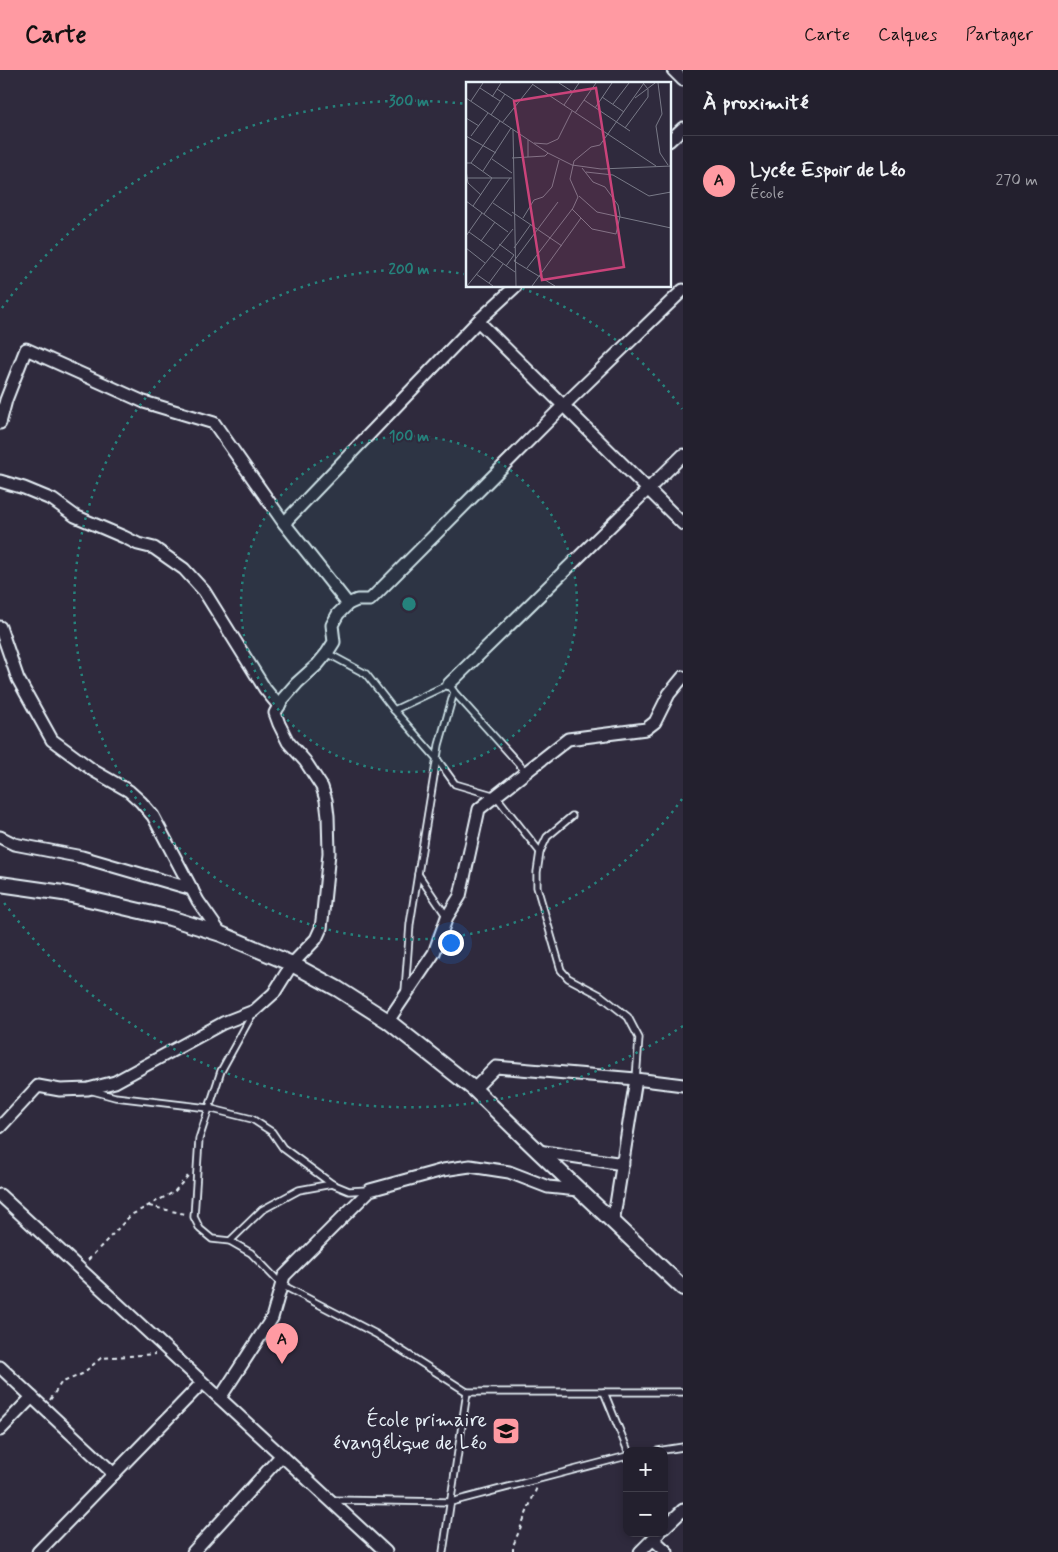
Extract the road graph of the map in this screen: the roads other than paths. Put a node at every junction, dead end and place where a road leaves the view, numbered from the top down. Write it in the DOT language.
graph roads {
  1 [pos="673,70"];
  2 [pos="683,80"];
  3 [pos="683,128"];
  4 [pos="670,140"];
  5 [pos="514,288"];
  6 [pos="683,290"];
  7 [pos="478,321"];
  8 [pos="564,406"];
  9 [pos="0,423"];
  10 [pos="683,454"];
  11 [pos="0,481"];
  12 [pos="647,489"];
  13 [pos="284,523"];
  14 [pos="683,524"];
  15 [pos="348,604"];
  16 [pos="0,627"];
  17 [pos="327,653"];
  18 [pos="683,678"];
  19 [pos="451,688"];
  20 [pos="279,706"];
  21 [pos="394,710"];
  22 [pos="437,759"];
  23 [pos="526,772"];
  24 [pos="496,796"];
  25 [pos="572,816"];
  26 [pos="0,837"];
  27 [pos="540,852"];
  28 [pos="418,874"];
  29 [pos="0,884"];
  30 [pos="192,889"];
  31 [pos="447,917"];
  32 [pos="221,934"];
  33 [pos="292,964"];
  34 [pos="405,995"];
  35 [pos="254,1011"];
  36 [pos="388,1021"];
  37 [pos="636,1079"];
  38 [pos="683,1085"];
  39 [pos="88,1089"];
  40 [pos="474,1089"];
  41 [pos="208,1108"];
  42 [pos="0,1126"];
  43 [pos="538,1151"];
  44 [pos="623,1164"];
  45 [pos="332,1184"];
  46 [pos="370,1190"];
  47 [pos="578,1190"];
  48 [pos="0,1195"];
  49 [pos="613,1223"];
  50 [pos="230,1241"];
  51 [pos="282,1285"];
  52 [pos="683,1288"];
  53 [pos="0,1367"];
  54 [pos="202,1383"];
  55 [pos="466,1392"];
  56 [pos="604,1392"];
  57 [pos="683,1392"];
  58 [pos="32,1397"];
  59 [pos="220,1398"];
  60 [pos="0,1430"];
  61 [pos="626,1447"];
  62 [pos="683,1447"];
  63 [pos="668,1449"];
  64 [pos="282,1455"];
  65 [pos="623,1457"];
  66 [pos="114,1474"];
  67 [pos="330,1500"];
  68 [pos="451,1502"];
  69 [pos="683,1510"];
  70 [pos="668,1524"];
  71 [pos="655,1537"];
  72 [pos="657,1537"];
  73 [pos="38,1552"];
  74 [pos="193,1552"];
  75 [pos="386,1552"];
  76 [pos="443,1552"];
  77 [pos="640,1552"];
  78 [pos="667,1552"];
  1 -- 2 [label="street"];
  3 -- 4 [label="street"];
  5 -- 7 [label="street"];
  6 -- 8 [label="street"];
  7 -- 8 [label="street"];
  7 -- 13 [label="street"];
  8 -- 12 [label="street"];
  8 -- 15 [label="street"];
  9 -- 13 [label="street"];
  10 -- 12 [label="street"];
  11 -- 20 [label="street"];
  12 -- 14 [label="street"];
  12 -- 19 [label="street"];
  13 -- 15 [label="street"];
  15 -- 17 [label="street"];
  16 -- 30 [label="street"];
  17 -- 20 [label="street"];
  17 -- 21 [label="lane"];
  18 -- 23 [label="street"];
  19 -- 21 [label="lane"];
  19 -- 22 [label="lane"];
  19 -- 23 [label="lane"];
  20 -- 33 [label="street"];
  21 -- 22 [label="lane"];
  22 -- 24 [label="lane"];
  22 -- 28 [label="lane"];
  23 -- 24 [label="street"];
  24 -- 27 [label="lane"];
  24 -- 31 [label="street"];
  25 -- 27 [label="lane"];
  26 -- 30 [label="street"];
  27 -- 37 [label="lane"];
  28 -- 31 [label="lane"];
  28 -- 34 [label="lane"];
  29 -- 32 [label="street"];
  30 -- 32 [label="street"];
  31 -- 34 [label="street"];
  32 -- 33 [label="street"];
  33 -- 35 [label="street"];
  33 -- 36 [label="street"];
  34 -- 36 [label="street"];
  35 -- 39 [label="street"];
  35 -- 41 [label="lane"];
  36 -- 40 [label="street"];
  37 -- 38 [label="street"];
  37 -- 40 [label="street"];
  37 -- 44 [label="street"];
  39 -- 41 [label="lane"];
  39 -- 42 [label="street"];
  40 -- 43 [label="street"];
  41 -- 45 [label="lane"];
  41 -- 50 [label="lane"];
  43 -- 44 [label="street"];
  43 -- 47 [label="street"];
  44 -- 49 [label="street"];
  45 -- 46 [label="lane"];
  45 -- 50 [label="lane"];
  46 -- 47 [label="street"];
  46 -- 51 [label="street"];
  47 -- 49 [label="street"];
  48 -- 54 [label="street"];
  49 -- 52 [label="street"];
  50 -- 51 [label="lane"];
  51 -- 55 [label="lane"];
  51 -- 59 [label="street"];
  53 -- 58 [label="street"];
  54 -- 59 [label="street"];
  54 -- 66 [label="street"];
  55 -- 56 [label="lane"];
  55 -- 68 [label="lane"];
  56 -- 57 [label="lane"];
  56 -- 61 [label="lane"];
  58 -- 60 [label="street"];
  58 -- 66 [label="street"];
  59 -- 64 [label="street"];
  62 -- 63 [label="lane"];
  64 -- 67 [label="street"];
  64 -- 74 [label="street"];
  65 -- 68 [label="lane"];
  66 -- 73 [label="street"];
  67 -- 68 [label="lane"];
  67 -- 75 [label="street"];
  68 -- 76 [label="lane"];
  69 -- 70 [label="street"];
  71 -- 77 [label="street"];
  72 -- 78 [label="street"];
}
